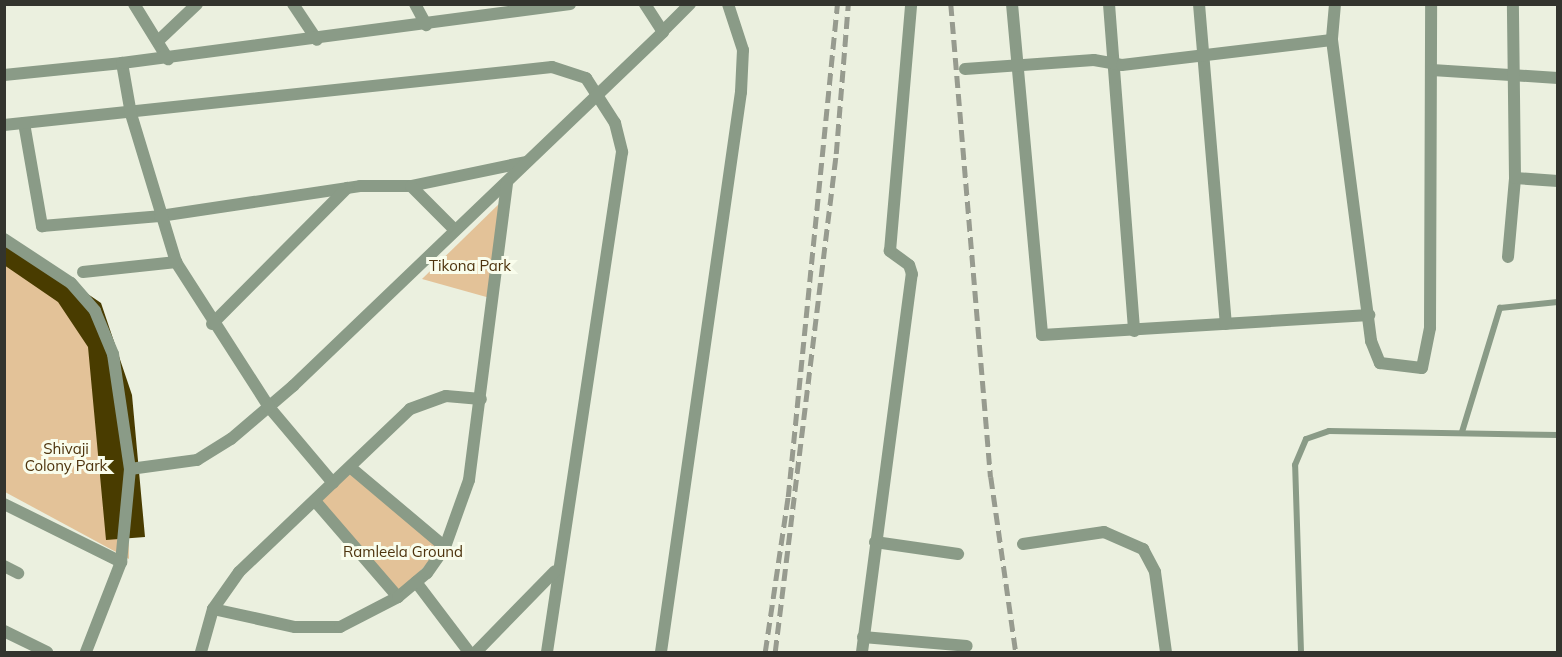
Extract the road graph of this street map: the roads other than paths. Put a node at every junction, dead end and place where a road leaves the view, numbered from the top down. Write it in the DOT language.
graph roads {
  1 [pos="134,4"];
  2 [pos="197,4"];
  3 [pos="293,4"];
  4 [pos="415,4"];
  5 [pos="570,4"];
  6 [pos="645,4"];
  7 [pos="690,4"];
  8 [pos="728,4"];
  9 [pos="911,4"];
  10 [pos="1012,4"];
  11 [pos="1109,4"];
  12 [pos="1198,4"];
  13 [pos="1335,4"];
  14 [pos="1431,4"];
  15 [pos="1513,4"];
  16 [pos="426,25"];
  17 [pos="664,30"];
  18 [pos="159,40"];
  19 [pos="317,40"];
  20 [pos="1332,40"];
  21 [pos="1202,58"];
  22 [pos="168,59"];
  23 [pos="122,63"];
  24 [pos="1114,63"];
  25 [pos="1018,68"];
  26 [pos="965,69"];
  27 [pos="1432,70"];
  28 [pos="4,75"];
  29 [pos="1514,75"];
  30 [pos="1557,78"];
  31 [pos="597,91"];
  32 [pos="131,114"];
  33 [pos="24,123"];
  34 [pos="4,125"];
  35 [pos="526,162"];
  36 [pos="1515,178"];
  37 [pos="1557,181"];
  38 [pos="507,182"];
  39 [pos="411,186"];
  40 [pos="347,188"];
  41 [pos="160,216"];
  42 [pos="454,229"];
  43 [pos="4,239"];
  44 [pos="1508,258"];
  45 [pos="176,262"];
  46 [pos="83,272"];
  47 [pos="1557,302"];
  48 [pos="1369,315"];
  49 [pos="212,324"];
  50 [pos="1226,324"];
  51 [pos="1134,331"];
  52 [pos="481,399"];
  53 [pos="268,407"];
  54 [pos="1462,432"];
  55 [pos="1557,435"];
  56 [pos="350,467"];
  57 [pos="130,469"];
  58 [pos="333,483"];
  59 [pos="315,501"];
  60 [pos="4,504"];
  61 [pos="875,542"];
  62 [pos="1023,544"];
  63 [pos="445,547"];
  64 [pos="958,554"];
  65 [pos="121,562"];
  66 [pos="4,566"];
  67 [pos="555,571"];
  68 [pos="18,573"];
  69 [pos="416,582"];
  70 [pos="398,597"];
  71 [pos="213,609"];
  72 [pos="4,631"];
  73 [pos="864,637"];
  74 [pos="967,646"];
  75 [pos="47,652"];
  76 [pos="86,652"];
  77 [pos="201,652"];
  78 [pos="469,652"];
  79 [pos="476,652"];
  80 [pos="547,652"];
  81 [pos="661,652"];
  82 [pos="862,652"];
  83 [pos="1166,652"];
  84 [pos="1301,652"];
  1 -- 18 [label="street"];
  2 -- 18 [label="street"];
  3 -- 19 [label="street"];
  4 -- 16 [label="street"];
  5 -- 16 [label="street"];
  6 -- 17 [label="street"];
  7 -- 17 [label="street"];
  8 -- 81 [label="street"];
  9 -- 61 [label="street"];
  10 -- 25 [label="street"];
  11 -- 24 [label="street"];
  12 -- 21 [label="street"];
  13 -- 20 [label="street"];
  14 -- 27 [label="street"];
  15 -- 29 [label="street"];
  16 -- 19 [label="street"];
  17 -- 31 [label="street"];
  18 -- 22 [label="street"];
  19 -- 22 [label="street"];
  20 -- 21 [label="street"];
  20 -- 48 [label="street"];
  21 -- 24 [label="street"];
  21 -- 50 [label="street"];
  22 -- 23 [label="street"];
  23 -- 28 [label="street"];
  23 -- 32 [label="street"];
  24 -- 25 [label="street"];
  24 -- 51 [label="street"];
  25 -- 26 [label="street"];
  25 -- 51 [label="street"];
  27 -- 29 [label="street"];
  27 -- 48 [label="street"];
  29 -- 30 [label="street"];
  29 -- 36 [label="street"];
  31 -- 32 [label="street"];
  31 -- 35 [label="street"];
  31 -- 67 [label="street"];
  32 -- 33 [label="street"];
  32 -- 41 [label="street"];
  33 -- 34 [label="street"];
  33 -- 41 [label="street"];
  35 -- 38 [label="street"];
  35 -- 39 [label="street"];
  36 -- 37 [label="street"];
  36 -- 44 [label="street"];
  38 -- 42 [label="street"];
  38 -- 52 [label="street"];
  39 -- 40 [label="street"];
  39 -- 42 [label="street"];
  40 -- 41 [label="street"];
  40 -- 49 [label="street"];
  41 -- 45 [label="street"];
  42 -- 53 [label="street"];
  43 -- 57 [label="street"];
  45 -- 46 [label="street"];
  45 -- 49 [label="street"];
  47 -- 54 [label="lane"];
  48 -- 50 [label="street"];
  49 -- 53 [label="street"];
  50 -- 51 [label="street"];
  52 -- 56 [label="street"];
  52 -- 63 [label="street"];
  53 -- 57 [label="street"];
  53 -- 58 [label="street"];
  54 -- 55 [label="lane"];
  54 -- 84 [label="lane"];
  56 -- 58 [label="street"];
  56 -- 63 [label="street"];
  57 -- 65 [label="street"];
  58 -- 59 [label="street"];
  59 -- 70 [label="street"];
  59 -- 71 [label="street"];
  60 -- 65 [label="street"];
  61 -- 64 [label="street"];
  61 -- 73 [label="street"];
  62 -- 83 [label="street"];
  63 -- 69 [label="street"];
  65 -- 76 [label="street"];
  66 -- 68 [label="street"];
  67 -- 79 [label="street"];
  67 -- 80 [label="street"];
  69 -- 70 [label="street"];
  69 -- 78 [label="street"];
  70 -- 71 [label="street"];
  71 -- 77 [label="street"];
  72 -- 75 [label="street"];
  73 -- 74 [label="street"];
  73 -- 82 [label="street"];
}
